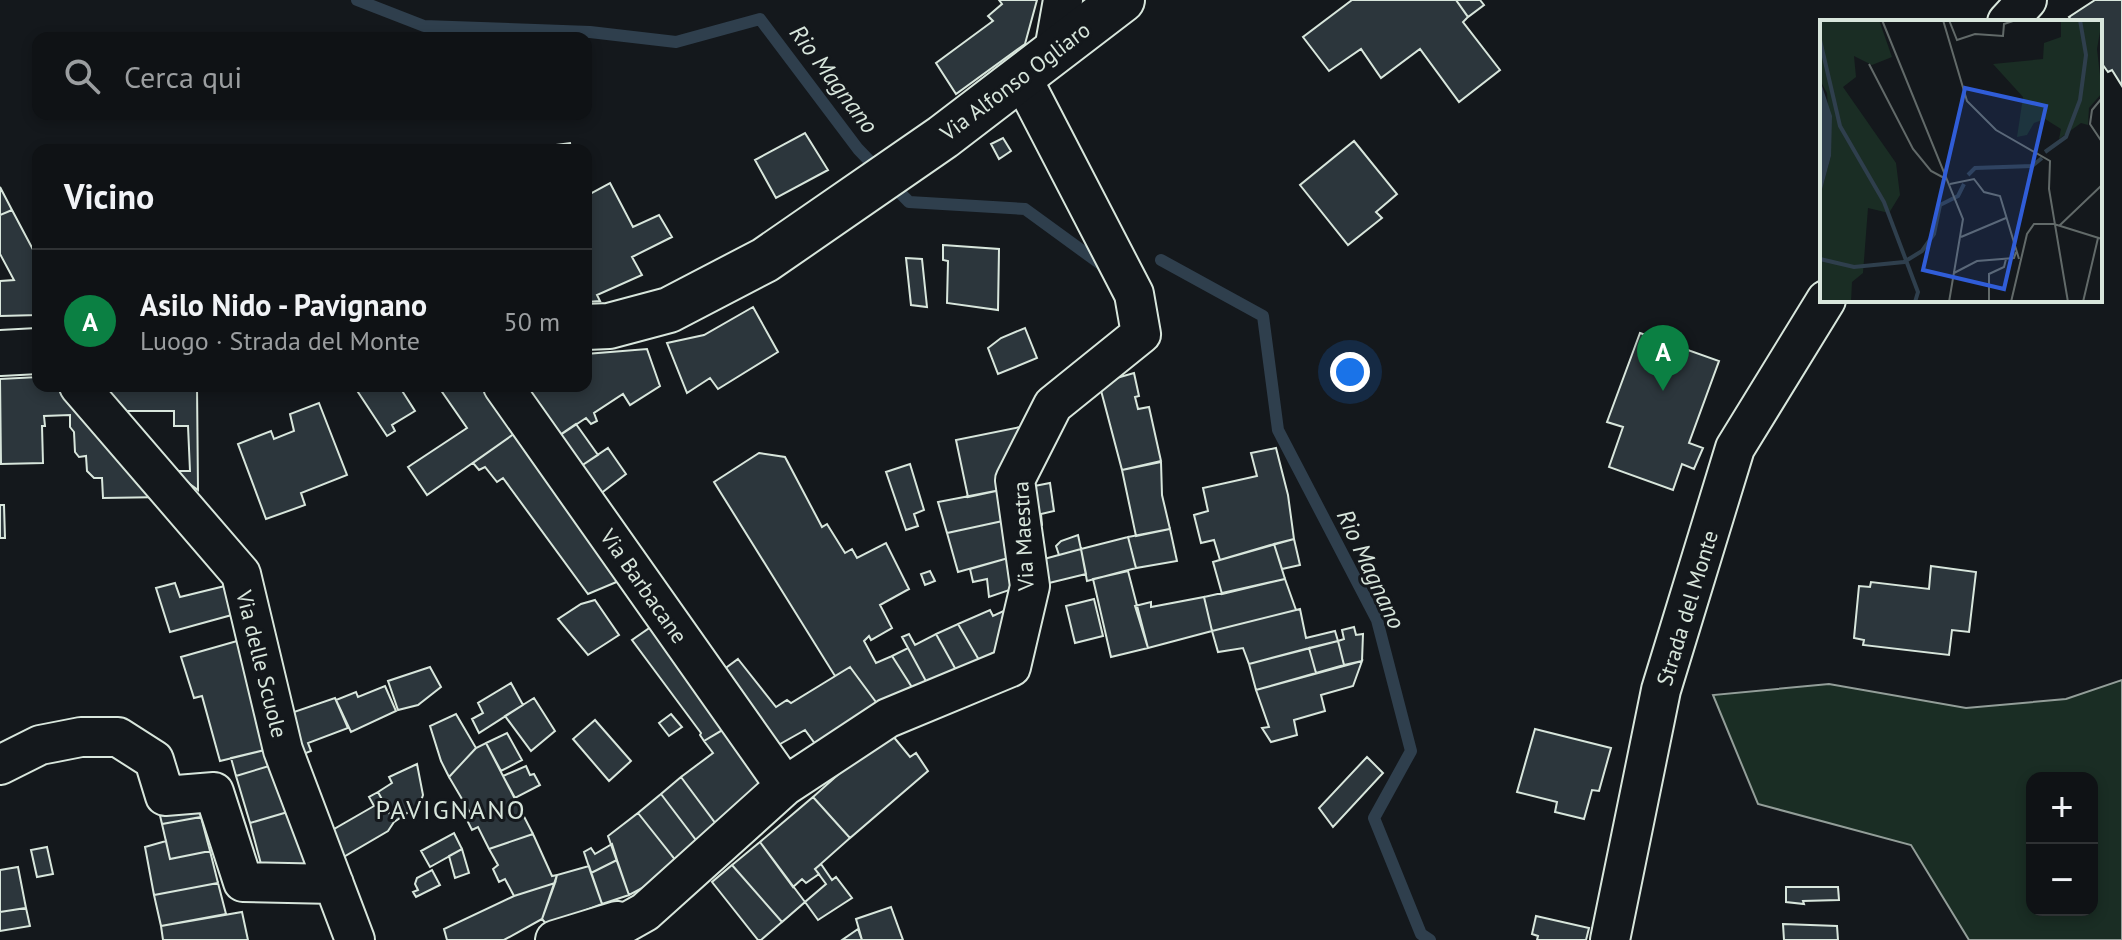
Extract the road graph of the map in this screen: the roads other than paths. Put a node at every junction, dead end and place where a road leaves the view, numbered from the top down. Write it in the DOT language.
graph roads {
  1 [pos="1063,0"];
  2 [pos="1122,0"];
  3 [pos="2027,0"];
  4 [pos="2009,20"];
  5 [pos="1038,63"];
  6 [pos="1825,302"];
  7 [pos="592,327"];
  8 [pos="32,351"];
  9 [pos="0,353"];
  10 [pos="84,392"];
  11 [pos="507,392"];
  12 [pos="0,765"];
  13 [pos="785,786"];
  14 [pos="334,884"];
  15 [pos="645,912"];
  16 [pos="355,940"];
  17 [pos="555,940"];
  18 [pos="595,940"];
  19 [pos="1610,940"];
  1 -- 5 [label="street"];
  2 -- 5 [label="main road, Via Alfonso Ogliaro"];
  3 -- 4 [label="street"];
  5 -- 7 [label="main road, Via Alfonso Ogliaro"];
  5 -- 13 [label="street, Via Maestra"];
  6 -- 19 [label="street, Strada del Monte"];
  8 -- 9 [label="main road"];
  10 -- 14 [label="street, Via delle Scuole"];
  11 -- 13 [label="street, Via Barbacane"];
  12 -- 14 [label="street"];
  13 -- 15 [label="street, Via Maestra"];
  14 -- 16 [label="street, Via delle Scuole"];
  15 -- 17 [label="street"];
  15 -- 18 [label="street, Via Maestra"];
}
